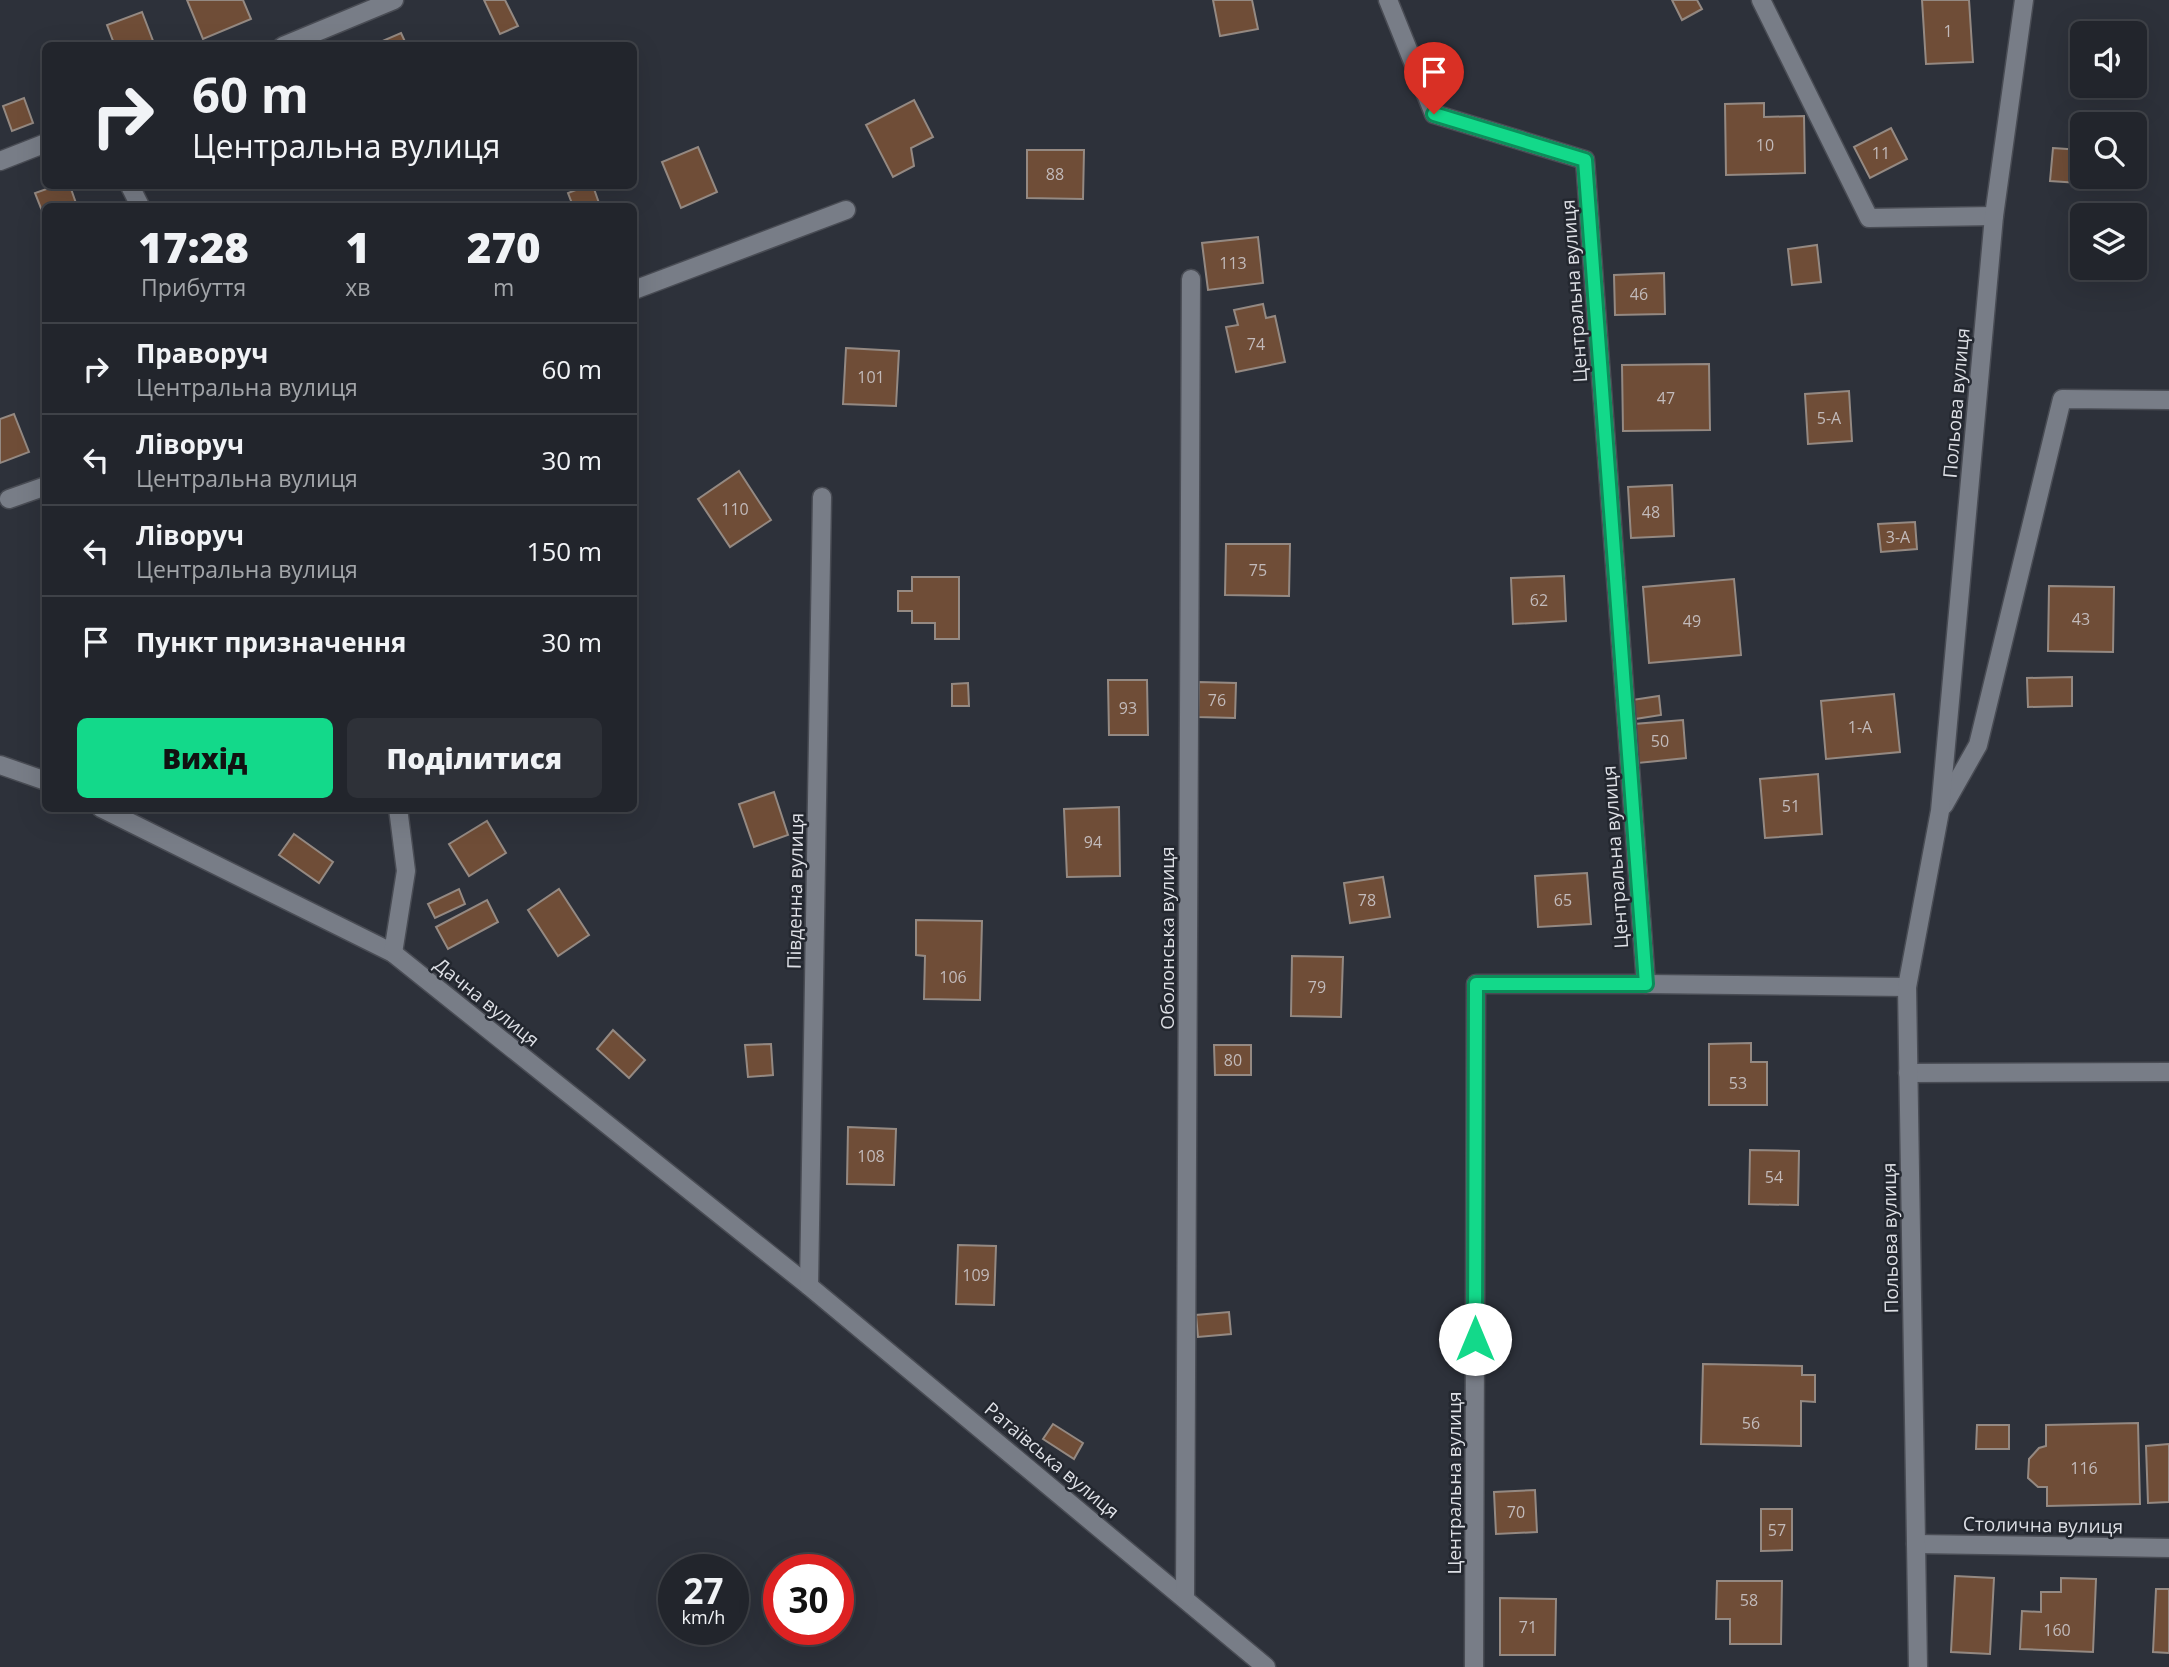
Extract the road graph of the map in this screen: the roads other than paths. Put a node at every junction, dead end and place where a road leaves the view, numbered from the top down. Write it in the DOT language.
graph roads {
  1 [pos="394,0"];
  2 [pos="1388,0"];
  3 [pos="1761,0"];
  4 [pos="2024,0"];
  5 [pos="294,42"];
  6 [pos="42,145"];
  7 [pos="0,161"];
  8 [pos="846,210"];
  9 [pos="1994,216"];
  10 [pos="1191,279"];
  11 [pos="637,288"];
  12 [pos="2169,400"];
  13 [pos="42,487"];
  14 [pos="822,497"];
  15 [pos="9,499"];
  16 [pos="0,765"];
  17 [pos="42,780"];
  18 [pos="1940,811"];
  19 [pos="109,812"];
  20 [pos="399,812"];
  21 [pos="393,953"];
  22 [pos="1646,984"];
  23 [pos="1907,987"];
  24 [pos="2169,1072"];
  25 [pos="1908,1073"];
  26 [pos="809,1286"];
  27 [pos="1916,1544"];
  28 [pos="2169,1548"];
  29 [pos="1185,1597"];
  30 [pos="1266,1667"];
  31 [pos="1474,1667"];
  32 [pos="1918,1667"];
  1 -- 5 [label="street"];
  2 -- 22 [label="street, Центральна вулиця"];
  3 -- 9 [label="street"];
  4 -- 9 [label="street, Польова вулиця"];
  6 -- 7 [label="street"];
  8 -- 11 [label="street"];
  9 -- 18 [label="street, Польова вулиця"];
  10 -- 29 [label="street, Оболонська вулиця"];
  12 -- 18 [label="street, Польова вулиця"];
  13 -- 15 [label="street"];
  14 -- 26 [label="street, Південна вулиця"];
  16 -- 17 [label="street"];
  18 -- 23 [label="street, Польова вулиця"];
  19 -- 21 [label="street, Дачна вулиця"];
  20 -- 21 [label="street"];
  21 -- 26 [label="street, Дачна вулиця"];
  22 -- 23 [label="street"];
  22 -- 31 [label="street, Центральна вулиця"];
  23 -- 25 [label="street, Польова вулиця"];
  24 -- 25 [label="street"];
  25 -- 27 [label="street, Польова вулиця"];
  26 -- 29 [label="street, Ратаївська вулиця"];
  27 -- 28 [label="street, Столична вулиця"];
  27 -- 32 [label="street, Польова вулиця"];
  29 -- 30 [label="street, Ратаївська вулиця"];
}
